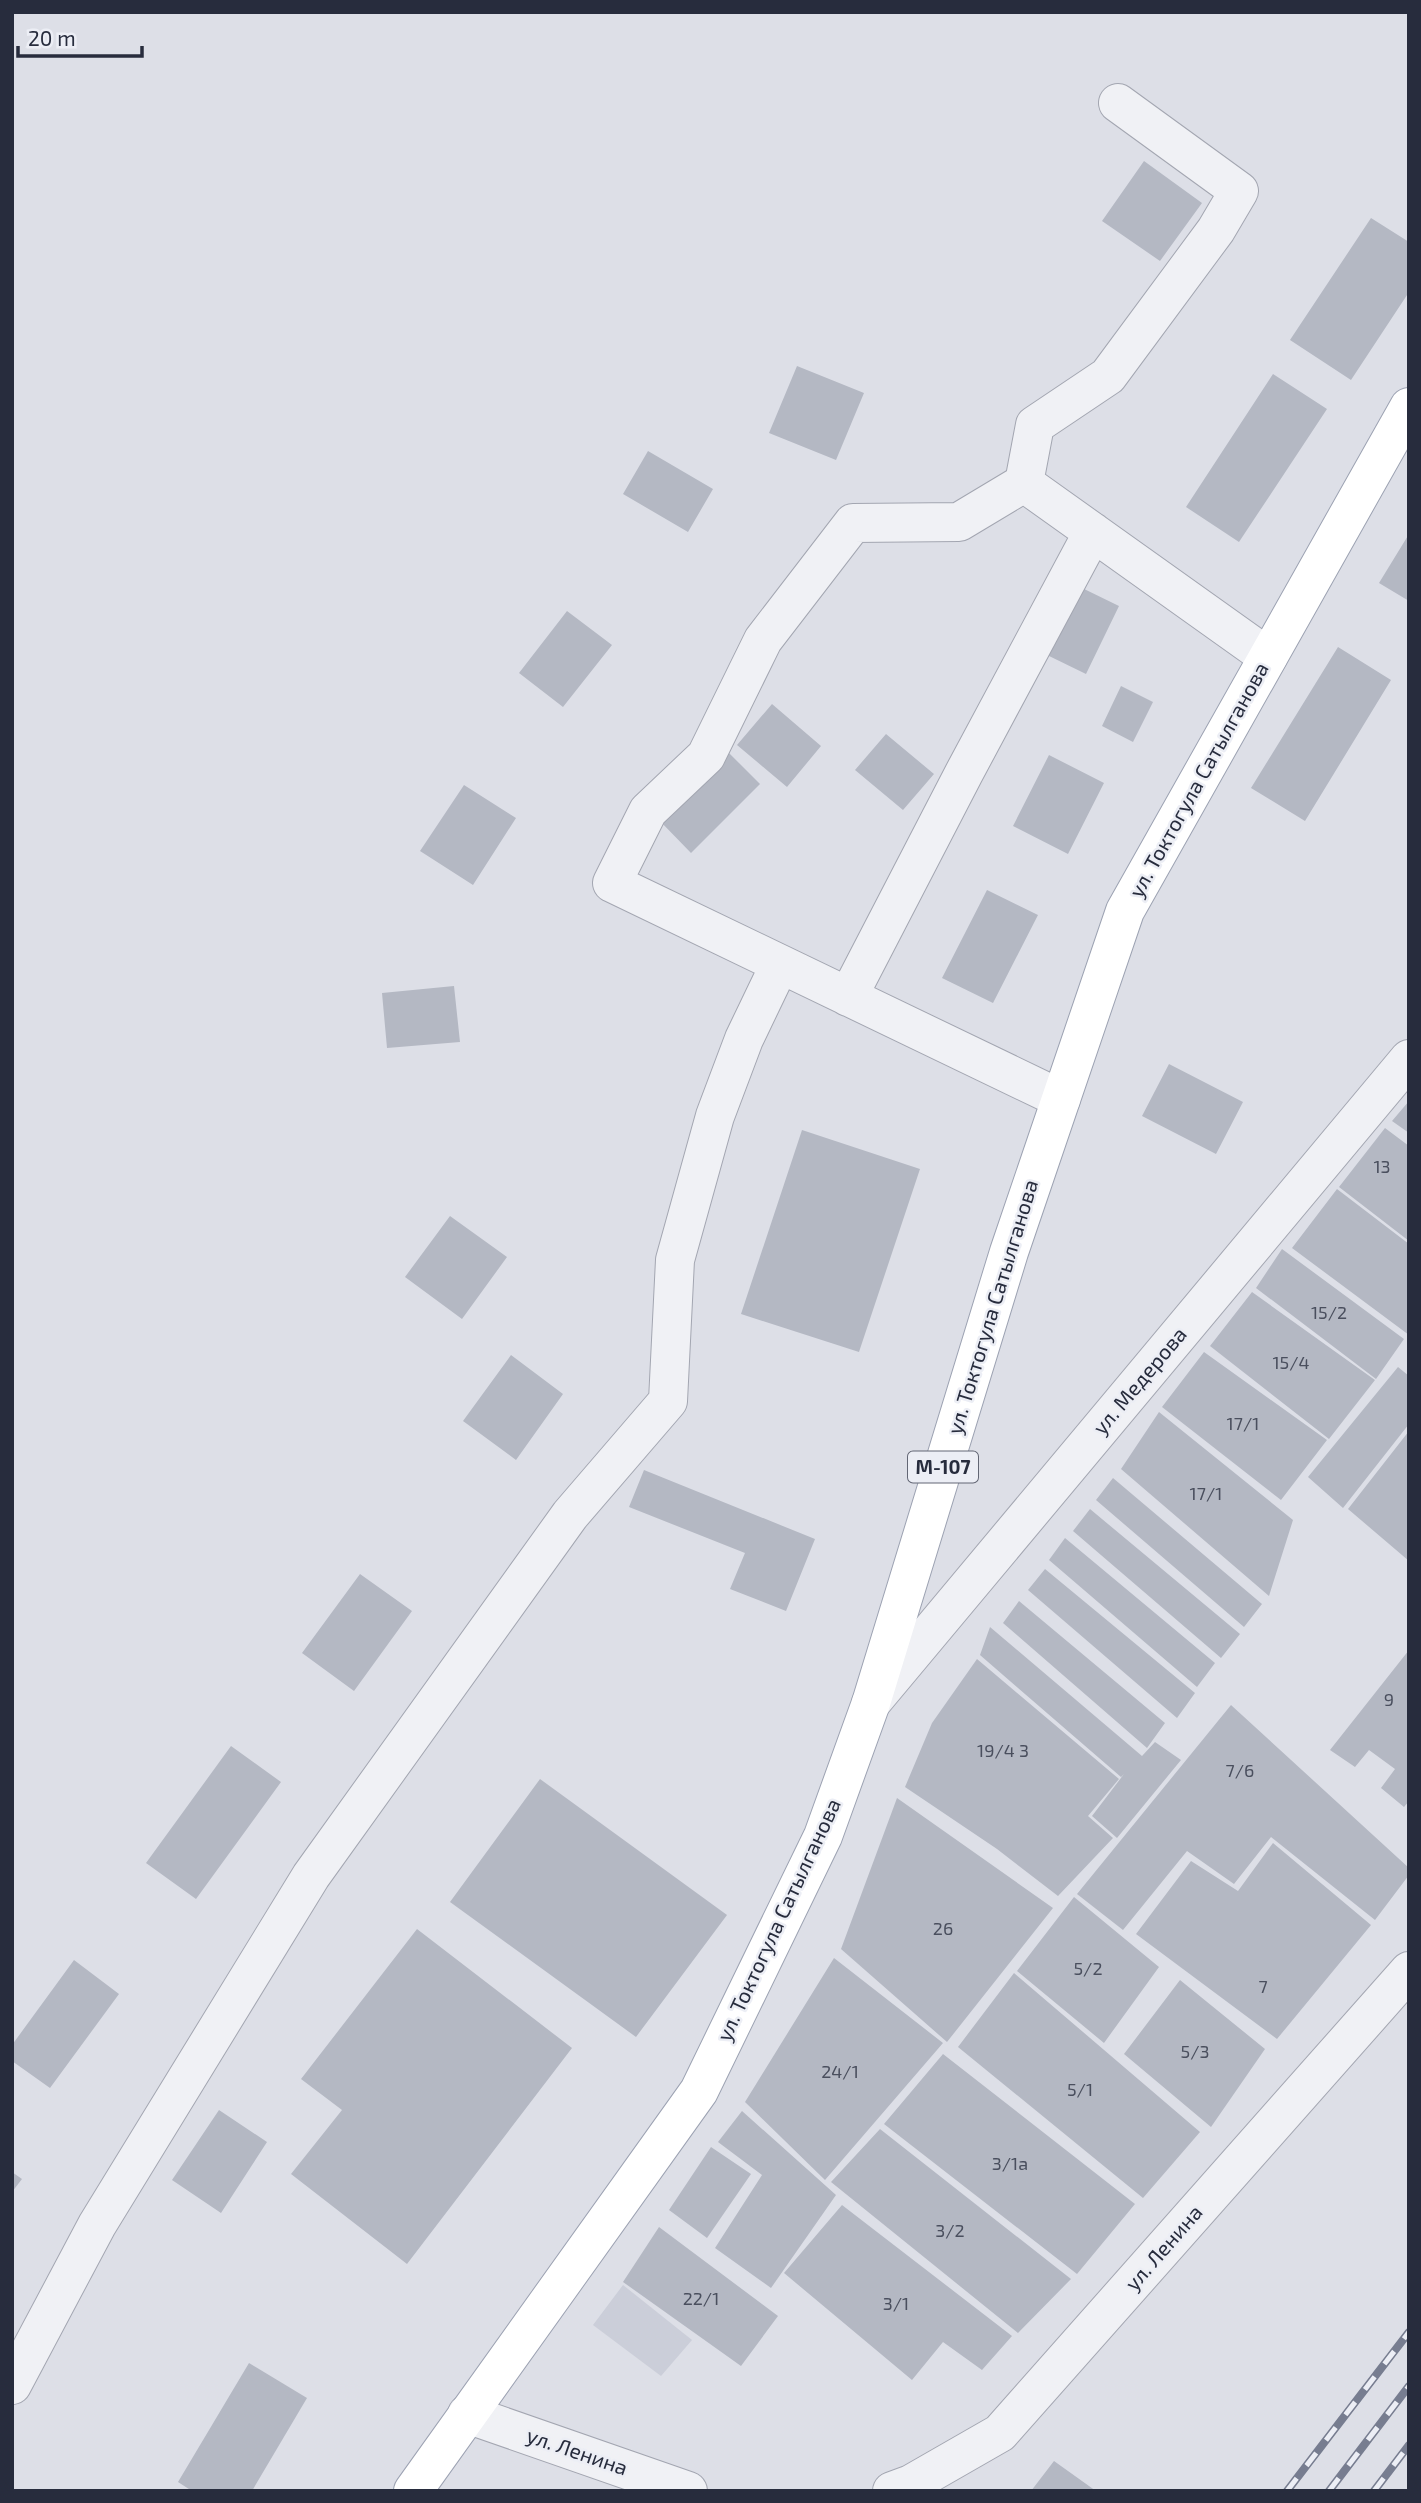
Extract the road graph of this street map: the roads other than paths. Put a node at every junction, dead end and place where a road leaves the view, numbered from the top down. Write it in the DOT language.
graph roads {
  1 [pos="1118,103"];
  2 [pos="1409,407"];
  3 [pos="1024,483"];
  4 [pos="1093,532"];
  5 [pos="1268,657"];
  6 [pos="780,964"];
  7 [pos="848,997"];
  8 [pos="1409,1059"];
  9 [pos="1060,1099"];
  10 [pos="871,1703"];
  11 [pos="1409,1971"];
  12 [pos="12,2385"];
  13 [pos="467,2414"];
  14 [pos="412,2491"];
  15 [pos="688,2491"];
  16 [pos="892,2491"];
  1 -- 3 [label="street"];
  2 -- 5 [label="main road, ул. Токтогула Сатылганова / М-107"];
  3 -- 4 [label="street"];
  3 -- 6 [label="street"];
  4 -- 5 [label="street"];
  4 -- 7 [label="street"];
  5 -- 9 [label="main road, ул. Токтогула Сатылганова / М-107"];
  6 -- 7 [label="street"];
  6 -- 12 [label="street"];
  7 -- 9 [label="street"];
  8 -- 10 [label="street, ул. Медерова"];
  9 -- 10 [label="main road, ул. Токтогула Сатылганова / М-107"];
  10 -- 13 [label="main road, ул. Токтогула Сатылганова / М-107"];
  11 -- 16 [label="street, ул. Ленина"];
  13 -- 14 [label="main road, ул. Токтогула Сатылганова / М-107"];
  13 -- 15 [label="street, ул. Ленина"];
}
